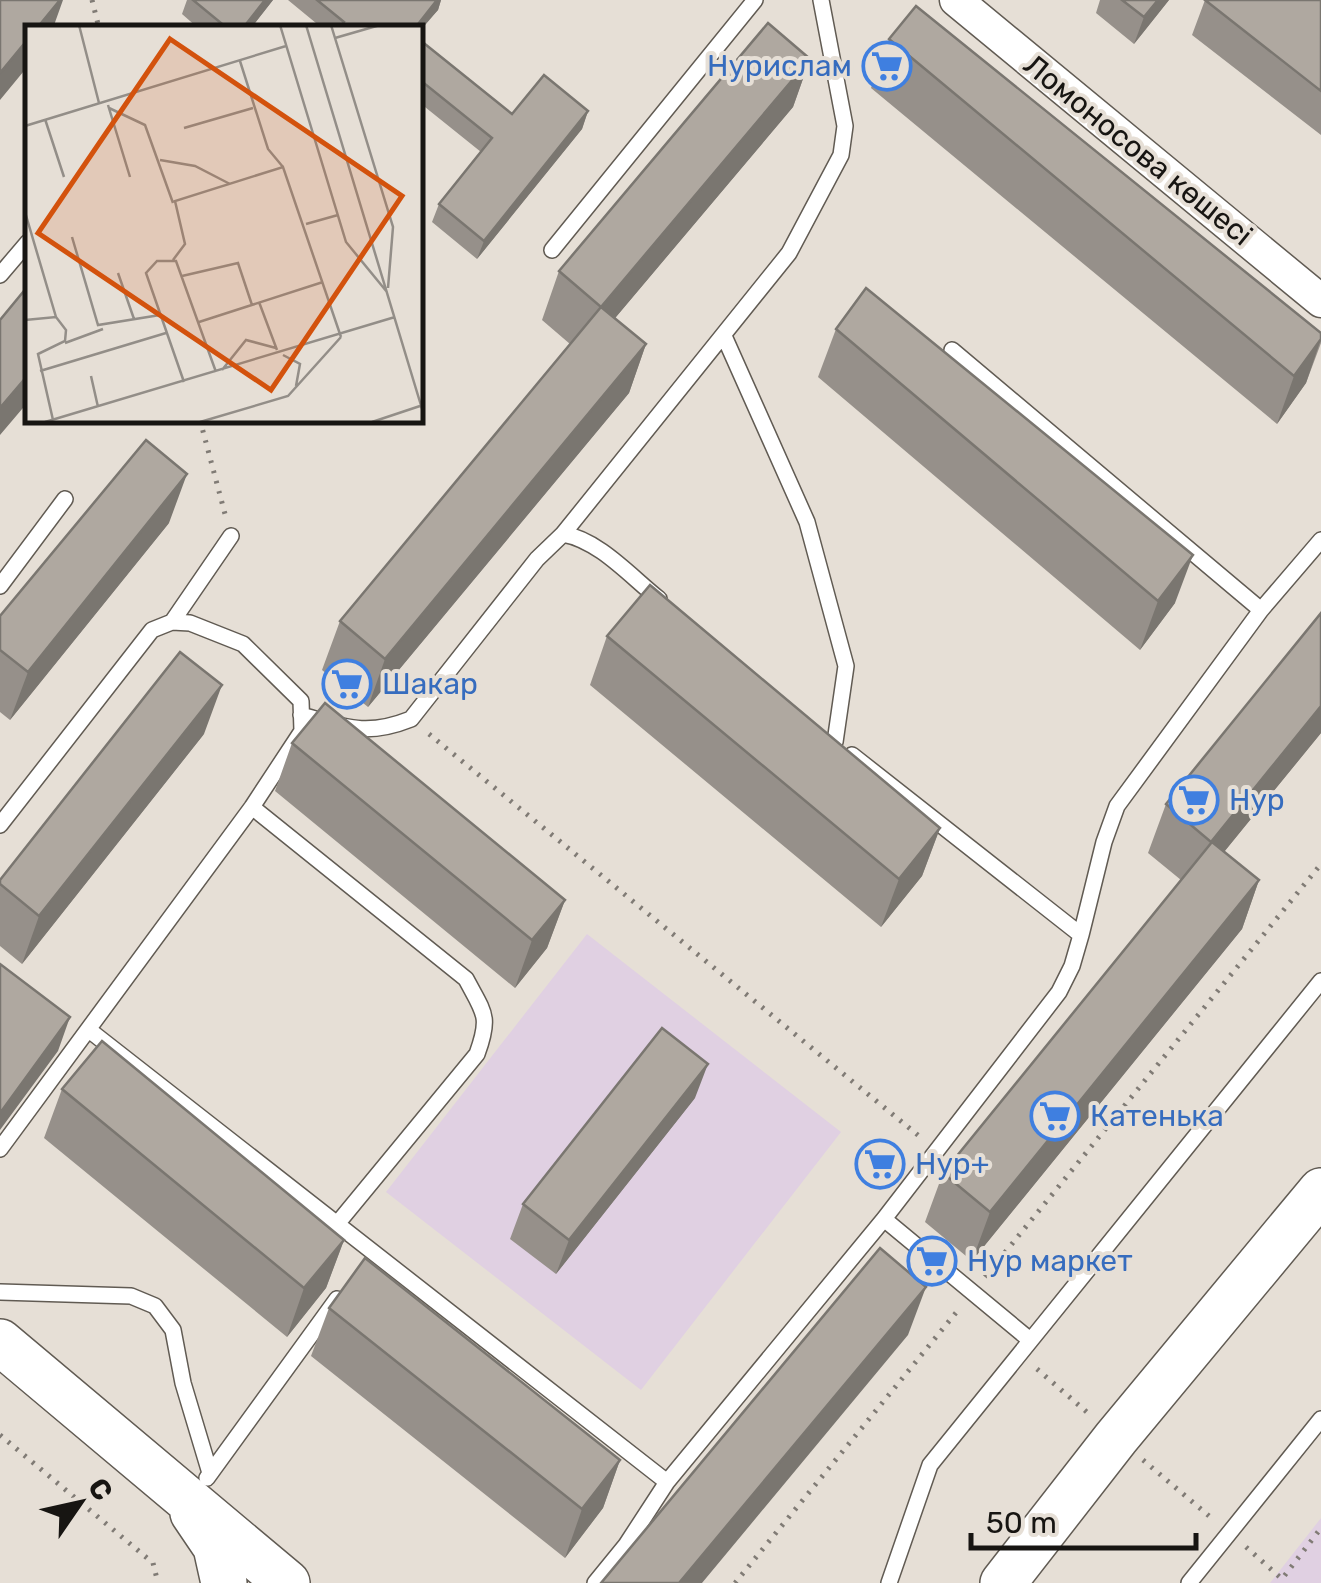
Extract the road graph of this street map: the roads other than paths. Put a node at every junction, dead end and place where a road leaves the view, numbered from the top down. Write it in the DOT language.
graph roads {
  1 [pos="755,0"];
  2 [pos="821,0"];
  3 [pos="956,0"];
  4 [pos="25,245"];
  5 [pos="552,250"];
  6 [pos="0,274"];
  7 [pos="1321,301"];
  8 [pos="724,336"];
  9 [pos="952,350"];
  10 [pos="65,500"];
  11 [pos="563,534"];
  12 [pos="230,536"];
  13 [pos="1321,540"];
  14 [pos="0,586"];
  15 [pos="669,608"];
  16 [pos="1261,610"];
  17 [pos="172,622"];
  18 [pos="301,715"];
  19 [pos="820,730"];
  20 [pos="835,742"];
  21 [pos="252,806"];
  22 [pos="0,824"];
  23 [pos="1080,935"];
  24 [pos="1321,980"];
  25 [pos="89,1030"];
  26 [pos="0,1149"];
  27 [pos="1321,1191"];
  28 [pos="884,1219"];
  29 [pos="337,1224"];
  30 [pos="372,1251"];
  31 [pos="360,1267"];
  32 [pos="349,1283"];
  33 [pos="0,1292"];
  34 [pos="0,1342"];
  35 [pos="1025,1347"];
  36 [pos="1321,1419"];
  37 [pos="667,1482"];
  38 [pos="193,1487"];
  39 [pos="224,1583"];
  40 [pos="287,1583"];
  41 [pos="596,1583"];
  42 [pos="889,1583"];
  43 [pos="1004,1583"];
  44 [pos="1189,1583"];
  1 -- 5 [label="lane"];
  2 -- 8 [label="lane"];
  3 -- 7 [label="street, Ломоносова көшесі"];
  4 -- 6 [label="lane"];
  8 -- 11 [label="lane"];
  8 -- 20 [label="lane"];
  9 -- 16 [label="lane"];
  10 -- 14 [label="lane"];
  11 -- 15 [label="lane"];
  11 -- 18 [label="lane"];
  12 -- 17 [label="lane"];
  13 -- 16 [label="lane"];
  16 -- 23 [label="lane"];
  17 -- 18 [label="lane"];
  17 -- 22 [label="lane"];
  18 -- 21 [label="lane"];
  19 -- 20 [label="lane"];
  20 -- 23 [label="lane"];
  21 -- 25 [label="lane"];
  21 -- 29 [label="lane"];
  23 -- 28 [label="lane"];
  24 -- 35 [label="lane"];
  25 -- 26 [label="lane"];
  25 -- 29 [label="lane"];
  27 -- 43 [label="main road"];
  28 -- 35 [label="lane"];
  28 -- 37 [label="lane"];
  29 -- 30 [label="lane"];
  30 -- 31 [label="lane"];
  30 -- 37 [label="lane"];
  32 -- 38 [label="lane"];
  33 -- 38 [label="lane"];
  34 -- 38 [label="main road"];
  35 -- 42 [label="lane"];
  36 -- 44 [label="lane"];
  37 -- 41 [label="lane"];
  38 -- 39 [label="main road"];
  38 -- 40 [label="main road"];
}
